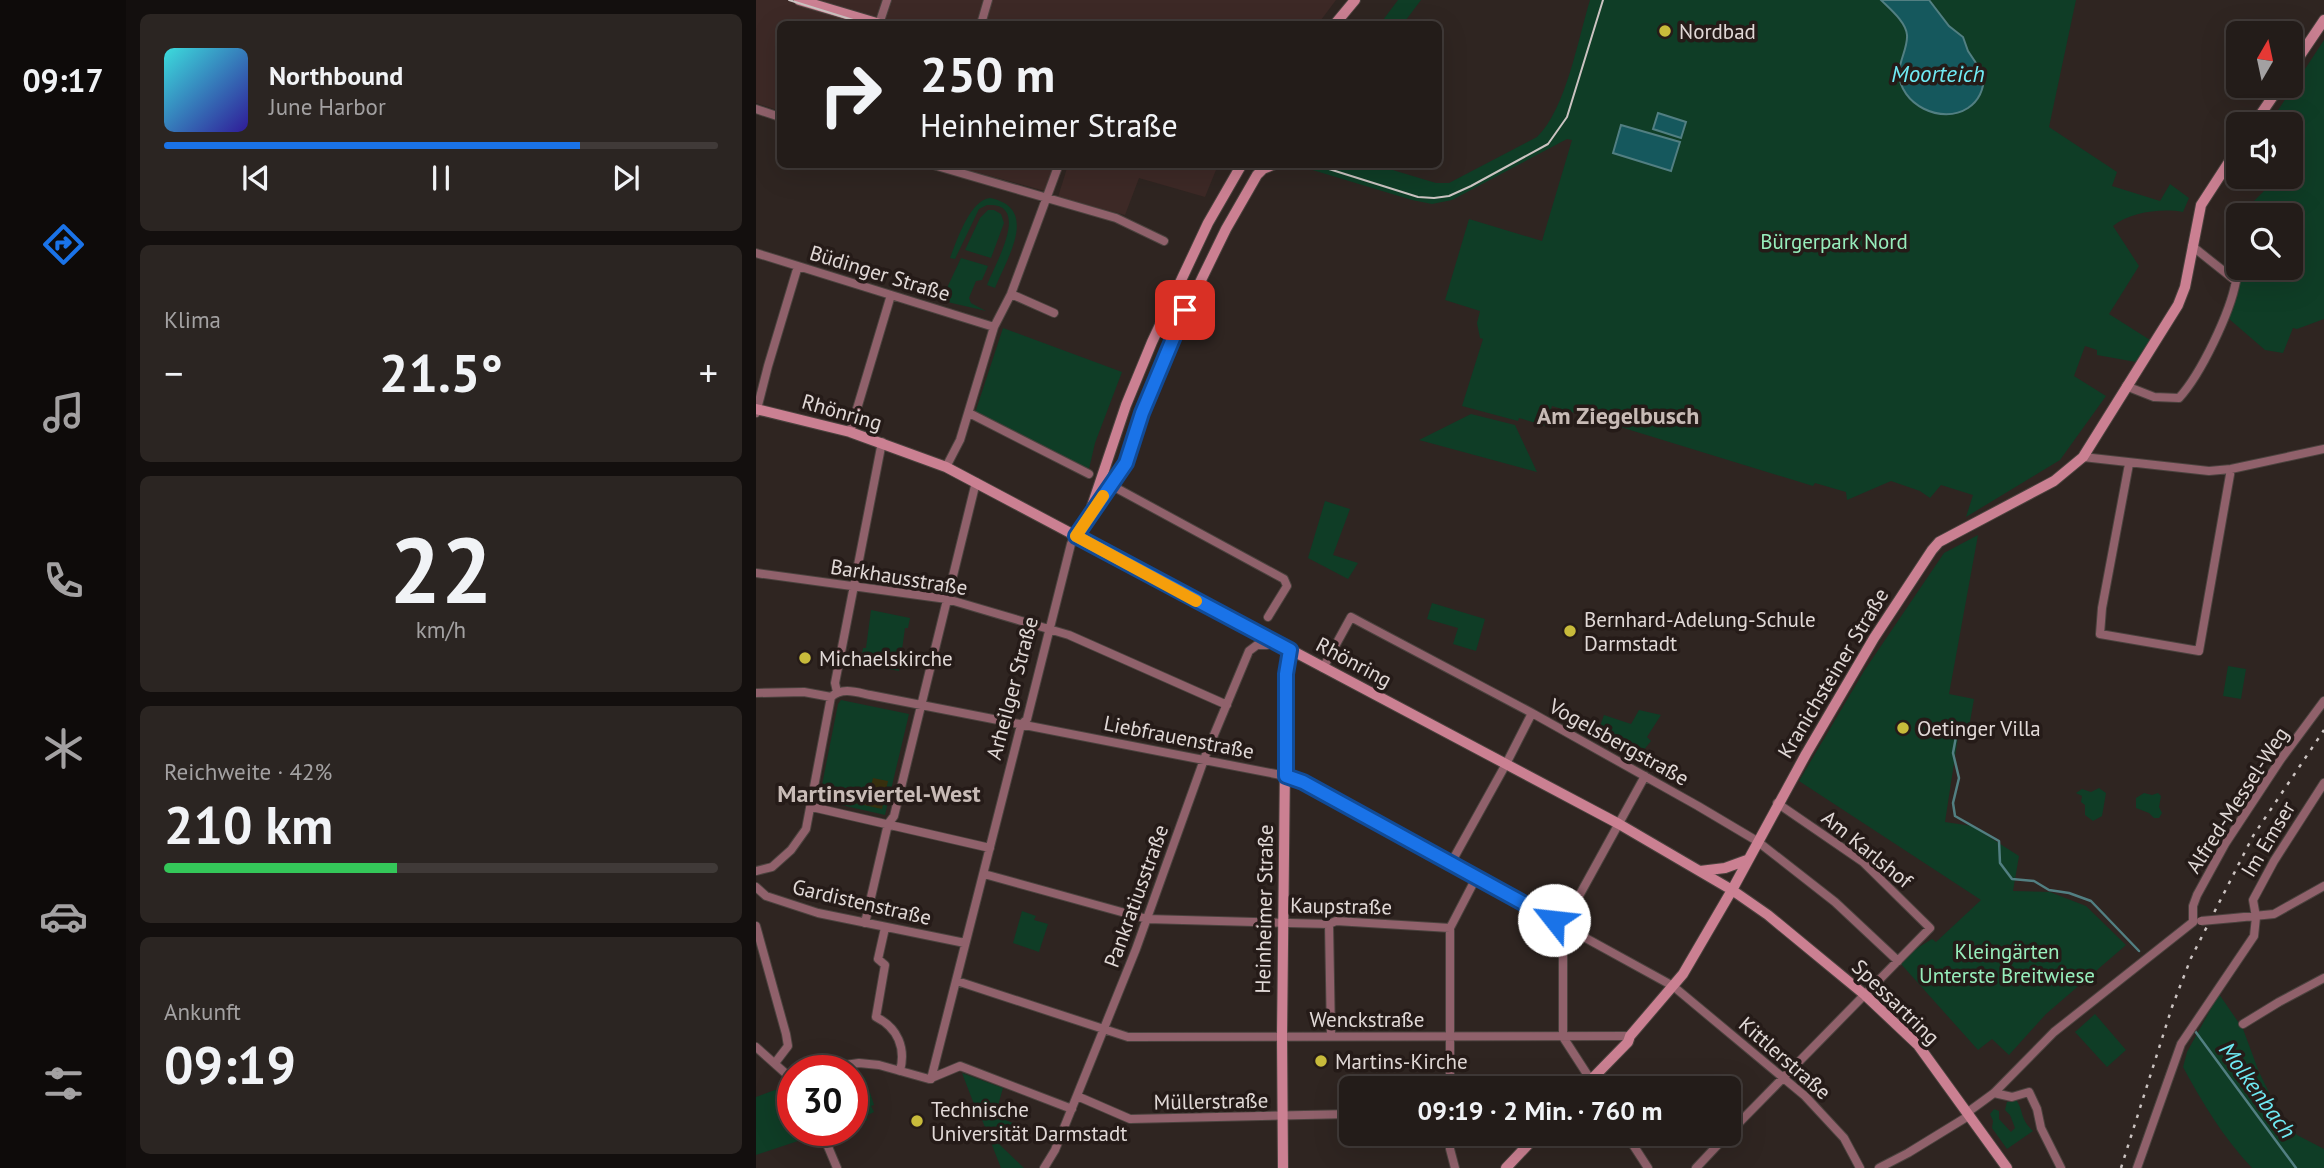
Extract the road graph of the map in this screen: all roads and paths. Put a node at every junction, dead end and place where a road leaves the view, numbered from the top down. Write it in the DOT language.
graph roads {
  1 [pos="887,0"];
  2 [pos="988,0"];
  3 [pos="1355,0"];
  4 [pos="806,1"];
  5 [pos="2324,20"];
  6 [pos="869,21"];
  7 [pos="880,21"];
  8 [pos="982,21"];
  9 [pos="1338,21"];
  10 [pos="2303,51"];
  11 [pos="756,110"];
  12 [pos="777,116"];
  13 [pos="2226,166"];
  14 [pos="944,168"];
  15 [pos="1058,168"];
  16 [pos="1240,168"];
  17 [pos="1260,168"];
  18 [pos="1263,169"];
  19 [pos="1047,198"];
  20 [pos="1164,241"];
  21 [pos="2192,246"];
  22 [pos="756,253"];
  23 [pos="799,266"];
  24 [pos="1011,294"];
  25 [pos="891,295"];
  26 [pos="1055,313"];
  27 [pos="994,327"];
  28 [pos="2126,386"];
  29 [pos="756,410"];
  30 [pos="968,414"];
  31 [pos="850,432"];
  32 [pos="881,442"];
  33 [pos="2324,449"];
  34 [pos="2083,457"];
  35 [pos="2129,464"];
  36 [pos="946,467"];
  37 [pos="2231,469"];
  38 [pos="1089,474"];
  39 [pos="976,482"];
  40 [pos="1106,483"];
  41 [pos="1076,536"];
  42 [pos="756,573"];
  43 [pos="853,586"];
  44 [pos="947,599"];
  45 [pos="1214,610"];
  46 [pos="1268,617"];
  47 [pos="1048,628"];
  48 [pos="1267,645"];
  49 [pos="1290,650"];
  50 [pos="1286,668"];
  51 [pos="1323,668"];
  52 [pos="756,693"];
  53 [pos="834,695"];
  54 [pos="2324,701"];
  55 [pos="921,705"];
  56 [pos="1227,705"];
  57 [pos="1532,713"];
  58 [pos="1021,725"];
  59 [pos="1204,759"];
  60 [pos="1506,764"];
  61 [pos="1286,776"];
  62 [pos="1645,776"];
  63 [pos="2324,783"];
  64 [pos="1777,803"];
  65 [pos="812,807"];
  66 [pos="888,824"];
  67 [pos="1619,824"];
  68 [pos="1757,841"];
  69 [pos="990,848"];
  70 [pos="1748,860"];
  71 [pos="1451,863"];
  72 [pos="756,871"];
  73 [pos="1700,871"];
  74 [pos="984,874"];
  75 [pos="1476,878"];
  76 [pos="2324,886"];
  77 [pos="756,888"];
  78 [pos="1732,890"];
  79 [pos="2256,917"];
  80 [pos="1147,919"];
  81 [pos="2197,921"];
  82 [pos="865,923"];
  83 [pos="1283,923"];
  84 [pos="1329,924"];
  85 [pos="1563,925"];
  86 [pos="756,926"];
  87 [pos="885,928"];
  88 [pos="1450,928"];
  89 [pos="965,943"];
  90 [pos="1898,961"];
  91 [pos="2324,978"];
  92 [pos="957,981"];
  93 [pos="1673,986"];
  94 [pos="1865,995"];
  95 [pos="2243,1024"];
  96 [pos="1105,1029"];
  97 [pos="1287,1036"];
  98 [pos="1331,1036"];
  99 [pos="1450,1036"];
  100 [pos="1563,1037"];
  101 [pos="1630,1037"];
  102 [pos="756,1047"];
  103 [pos="775,1063"];
  104 [pos="868,1065"];
  105 [pos="900,1071"];
  106 [pos="1450,1076"];
  107 [pos="1585,1076"];
  108 [pos="1596,1076"];
  109 [pos="1783,1077"];
  110 [pos="931,1079"];
  111 [pos="1994,1093"];
  112 [pos="1077,1096"];
  113 [pos="1072,1109"];
  114 [pos="1969,1113"];
  115 [pos="1339,1115"];
  116 [pos="1282,1117"];
  117 [pos="1741,1121"];
  118 [pos="828,1146"];
  119 [pos="1450,1146"];
  120 [pos="1527,1146"];
  121 [pos="1634,1146"];
  122 [pos="1717,1146"];
  123 [pos="837,1168"];
  124 [pos="1044,1168"];
  125 [pos="1283,1168"];
  126 [pos="1455,1168"];
  127 [pos="1506,1168"];
  128 [pos="1648,1168"];
  129 [pos="1696,1168"];
  130 [pos="1860,1168"];
  131 [pos="1879,1168"];
  132 [pos="2007,1168"];
  133 [pos="2062,1168"];
  134 [pos="2137,1168"];
  1 -- 7 [label="street"];
  2 -- 8 [label="street"];
  3 -- 9 [label="main road"];
  4 -- 6 [label="main road"];
  5 -- 10 [label="main road"];
  11 -- 12 [label="street"];
  13 -- 21 [label="main road, Kranichsteiner Straße"];
  14 -- 19 [label="street"];
  15 -- 19 [label="street"];
  16 -- 40 [label="main road, Arheilger Straße"];
  17 -- 18 [label="main road"];
  18 -- 40 [label="main road, Arheilger Straße"];
  19 -- 20 [label="street"];
  19 -- 24 [label="street"];
  21 -- 28 [label="main road, Kranichsteiner Straße"];
  21 -- 28 [label="street"];
  22 -- 23 [label="street, Büdinger Straße"];
  23 -- 25 [label="street, Büdinger Straße"];
  23 -- 29 [label="street"];
  24 -- 26 [label="street"];
  24 -- 27 [label="street"];
  25 -- 27 [label="street, Büdinger Straße"];
  25 -- 31 [label="street"];
  27 -- 30 [label="street"];
  28 -- 34 [label="main road, Kranichsteiner Straße"];
  29 -- 31 [label="main road, Rhönring"];
  30 -- 36 [label="street"];
  30 -- 38 [label="street"];
  31 -- 32 [label="main road, Rhönring"];
  32 -- 36 [label="main road, Rhönring"];
  32 -- 43 [label="street"];
  33 -- 37 [label="street"];
  34 -- 35 [label="street"];
  34 -- 64 [label="main road, Kranichsteiner Straße"];
  35 -- 37 [label="street"];
  35 -- 37 [label="street"];
  36 -- 39 [label="main road, Rhönring"];
  39 -- 41 [label="main road, Rhönring"];
  39 -- 44 [label="street"];
  40 -- 41 [label="main road, Arheilger Straße"];
  40 -- 46 [label="street"];
  41 -- 45 [label="main road, Rhönring"];
  41 -- 47 [label="street, Arheilger Straße"];
  42 -- 43 [label="street, Barkhausstraße"];
  43 -- 44 [label="street, Barkhausstraße"];
  43 -- 53 [label="street"];
  44 -- 47 [label="street, Barkhausstraße"];
  44 -- 55 [label="street"];
  45 -- 48 [label="main road"];
  45 -- 49 [label="main road, Rhönring"];
  47 -- 56 [label="street, Barkhausstraße"];
  47 -- 58 [label="street, Arheilger Straße"];
  48 -- 50 [label="main road"];
  48 -- 56 [label="street, Pankratiusstraße"];
  49 -- 50 [label="main road, Heinheimer Straße"];
  49 -- 51 [label="main road, Rhönring"];
  50 -- 61 [label="main road, Heinheimer Straße"];
  51 -- 57 [label="street, Vogelsbergstraße"];
  51 -- 60 [label="main road, Rhönring"];
  52 -- 53 [label="street"];
  53 -- 55 [label="street, Liebfrauenstraße"];
  53 -- 65 [label="street"];
  54 -- 81 [label="street, Alfred-Messel-Weg"];
  55 -- 58 [label="street, Liebfrauenstraße"];
  55 -- 66 [label="street"];
  56 -- 59 [label="street, Pankratiusstraße"];
  57 -- 60 [label="street"];
  57 -- 62 [label="street, Vogelsbergstraße"];
  58 -- 59 [label="street, Liebfrauenstraße"];
  58 -- 69 [label="street, Arheilger Straße"];
  59 -- 61 [label="street, Liebfrauenstraße"];
  59 -- 80 [label="street, Pankratiusstraße"];
  60 -- 67 [label="main road, Rhönring"];
  60 -- 71 [label="street"];
  61 -- 71 [label="street, Liebfrauenstraße"];
  61 -- 83 [label="main road, Heinheimer Straße"];
  62 -- 67 [label="street"];
  62 -- 68 [label="street, Vogelsbergstraße"];
  63 -- 79 [label="street, Im Emser"];
  64 -- 68 [label="main road, Kranichsteiner Straße"];
  64 -- 90 [label="street, Am Karlshof"];
  65 -- 66 [label="street"];
  65 -- 72 [label="street"];
  66 -- 69 [label="street"];
  66 -- 82 [label="street"];
  67 -- 73 [label="main road, Rhönring"];
  67 -- 85 [label="street"];
  68 -- 70 [label="main road, Kranichsteiner Straße"];
  68 -- 90 [label="street, Vogelsbergstraße"];
  69 -- 74 [label="street, Arheilger Straße"];
  70 -- 73 [label="main road"];
  70 -- 78 [label="main road, Kranichsteiner Straße"];
  71 -- 75 [label="street, Liebfrauenstraße"];
  73 -- 78 [label="main road, Rhönring"];
  74 -- 80 [label="street, Kaupstraße"];
  74 -- 89 [label="street, Arheilger Straße"];
  75 -- 85 [label="street, Liebfrauenstraße"];
  75 -- 88 [label="street"];
  76 -- 79 [label="street"];
  77 -- 82 [label="street, Gardistenstraße"];
  78 -- 93 [label="main road, Kranichsteiner Straße"];
  78 -- 94 [label="main road, Spessartring"];
  79 -- 81 [label="street, bridge"];
  79 -- 134 [label="street, Im Emser"];
  80 -- 83 [label="street, Kaupstraße"];
  80 -- 96 [label="street, Pankratiusstraße"];
  81 -- 111 [label="street"];
  82 -- 87 [label="street, Gardistenstraße"];
  83 -- 84 [label="street, Kaupstraße"];
  83 -- 97 [label="main road, Heinheimer Straße"];
  84 -- 88 [label="street, Kaupstraße"];
  84 -- 98 [label="street"];
  85 -- 93 [label="street, Liebfrauenstraße"];
  85 -- 100 [label="street"];
  86 -- 103 [label="street"];
  87 -- 89 [label="street, Gardistenstraße"];
  87 -- 105 [label="street"];
  88 -- 99 [label="street"];
  89 -- 92 [label="street, Arheilger Straße"];
  90 -- 94 [label="street"];
  91 -- 95 [label="street"];
  92 -- 96 [label="street, Wenckstraße"];
  92 -- 110 [label="street, Arheilger Straße"];
  93 -- 101 [label="main road, Kranichsteiner Straße"];
  93 -- 109 [label="street, Kittlerstraße"];
  94 -- 109 [label="street"];
  94 -- 114 [label="main road, Spessartring"];
  96 -- 97 [label="street, Wenckstraße"];
  96 -- 112 [label="street, Pankratiusstraße"];
  97 -- 98 [label="street, Wenckstraße"];
  97 -- 116 [label="main road, Heinheimer Straße"];
  98 -- 99 [label="street, Wenckstraße"];
  99 -- 100 [label="street, Wenckstraße"];
  99 -- 106 [label="street"];
  100 -- 101 [label="street, Wenckstraße"];
  100 -- 107 [label="street"];
  101 -- 108 [label="main road, Kranichsteiner Straße"];
  102 -- 103 [label="street"];
  104 -- 105 [label="street"];
  105 -- 110 [label="street"];
  109 -- 117 [label="street"];
  109 -- 130 [label="street, Kittlerstraße"];
  110 -- 113 [label="street"];
  111 -- 114 [label="street"];
  111 -- 133 [label="street"];
  112 -- 113 [label="street, Pankratiusstraße"];
  112 -- 116 [label="street, Müllerstraße"];
  113 -- 124 [label="street, Pankratiusstraße"];
  114 -- 131 [label="street"];
  114 -- 132 [label="main road, Spessartring"];
  115 -- 116 [label="street, Müllerstraße"];
  116 -- 125 [label="main road, Heinheimer Straße"];
  118 -- 123 [label="street"];
  119 -- 126 [label="street"];
  120 -- 127 [label="main road"];
  121 -- 128 [label="street"];
  122 -- 129 [label="street"];
}
